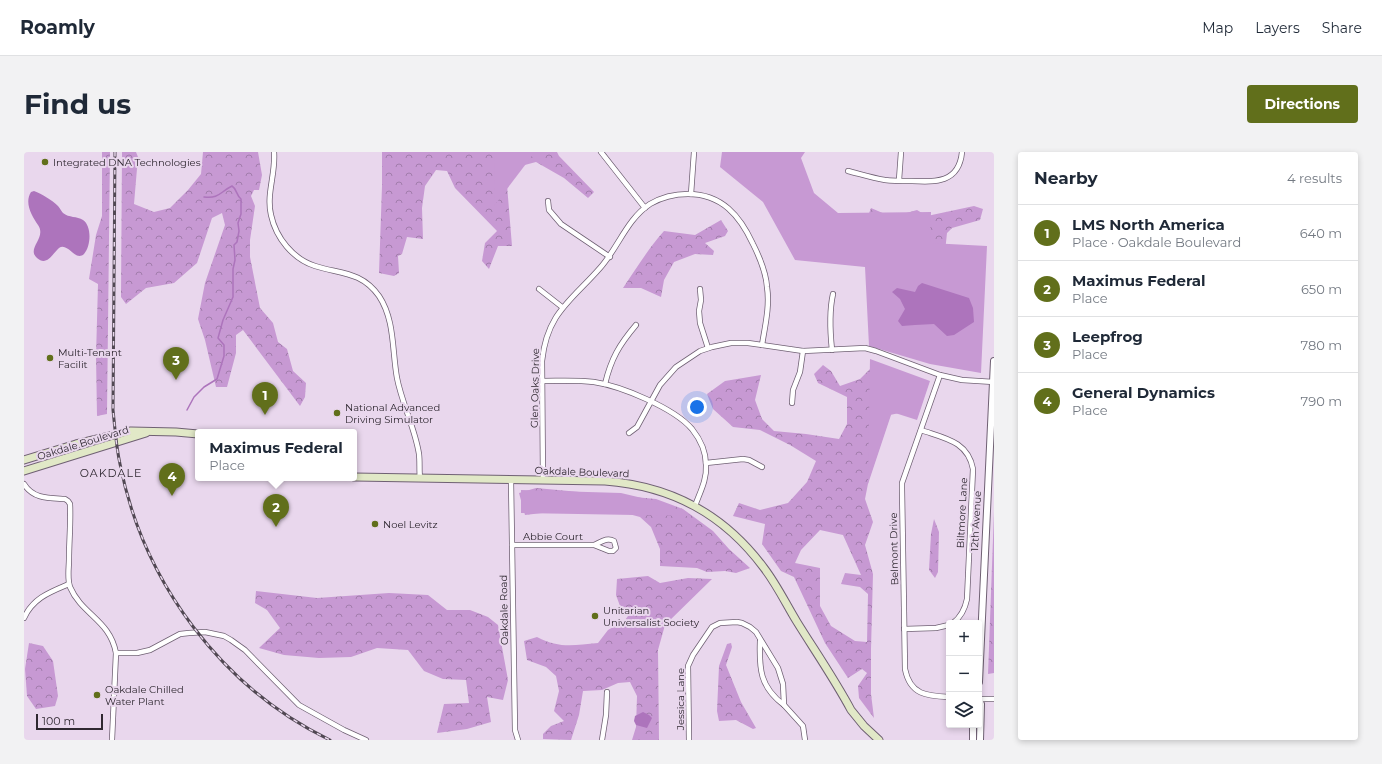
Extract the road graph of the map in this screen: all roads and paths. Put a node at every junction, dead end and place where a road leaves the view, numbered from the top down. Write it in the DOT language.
graph roads {
  1 [pos="274,152"];
  2 [pos="600,152"];
  3 [pos="694,152"];
  4 [pos="901,152"];
  5 [pos="962,152"];
  6 [pos="848,171"];
  7 [pos="899,180"];
  8 [pos="691,194"];
  9 [pos="548,201"];
  10 [pos="644,208"];
  11 [pos="610,256"];
  12 [pos="539,289"];
  13 [pos="700,289"];
  14 [pos="833,294"];
  15 [pos="562,307"];
  16 [pos="636,325"];
  17 [pos="762,345"];
  18 [pos="708,348"];
  19 [pos="832,350"];
  20 [pos="803,351"];
  21 [pos="994,361"];
  22 [pos="940,375"];
  23 [pos="542,381"];
  24 [pos="994,382"];
  25 [pos="605,384"];
  26 [pos="651,402"];
  27 [pos="792,403"];
  28 [pos="921,430"];
  29 [pos="148,432"];
  30 [pos="629,433"];
  31 [pos="195,434"];
  32 [pos="24,460"];
  33 [pos="706,463"];
  34 [pos="762,467"];
  35 [pos="24,471"];
  36 [pos="357,477"];
  37 [pos="420,478"];
  38 [pos="511,480"];
  39 [pos="543,480"];
  40 [pos="24,484"];
  41 [pos="695,506"];
  42 [pos="512,544"];
  43 [pos="594,545"];
  44 [pos="69,584"];
  45 [pos="24,618"];
  46 [pos="956,620"];
  47 [pos="946,626"];
  48 [pos="904,629"];
  49 [pos="760,641"];
  50 [pos="116,653"];
  51 [pos="980,656"];
  52 [pos="607,692"];
  53 [pos="946,697"];
  54 [pos="982,699"];
  55 [pos="994,699"];
  56 [pos="784,706"];
  57 [pos="973,728"];
  58 [pos="980,728"];
  59 [pos="112,740"];
  60 [pos="366,740"];
  61 [pos="518,740"];
  62 [pos="602,740"];
  63 [pos="689,740"];
  64 [pos="805,740"];
  65 [pos="879,740"];
  66 [pos="973,740"];
  67 [pos="980,740"];
  1 -- 37 [label="street"];
  2 -- 10 [label="street"];
  3 -- 8 [label="street"];
  4 -- 7 [label="street"];
  5 -- 7 [label="street"];
  6 -- 7 [label="street"];
  8 -- 10 [label="street, Glen Oaks Drive"];
  8 -- 17 [label="street, Glen Oaks Drive"];
  9 -- 11 [label="street"];
  10 -- 11 [label="street, Glen Oaks Drive"];
  11 -- 15 [label="street, Glen Oaks Drive"];
  12 -- 15 [label="street"];
  13 -- 18 [label="street"];
  14 -- 19 [label="street"];
  15 -- 23 [label="street, Glen Oaks Drive"];
  16 -- 25 [label="street"];
  17 -- 18 [label="street"];
  17 -- 20 [label="street"];
  18 -- 26 [label="street"];
  19 -- 20 [label="street"];
  19 -- 22 [label="street"];
  20 -- 27 [label="street"];
  21 -- 24 [label="street, 12th Avenue"];
  22 -- 24 [label="street"];
  22 -- 28 [label="street, Belmont Drive"];
  23 -- 25 [label="street"];
  23 -- 39 [label="street, Glen Oaks Drive"];
  24 -- 51 [label="street, 12th Avenue"];
  25 -- 26 [label="street"];
  26 -- 30 [label="street"];
  26 -- 33 [label="street"];
  28 -- 46 [label="street, Biltmore Lane"];
  28 -- 48 [label="street, Belmont Drive"];
  29 -- 31 [label="main road, Oakdale Boulevard"];
  29 -- 32 [label="main road, Oakdale Boulevard"];
  29 -- 35 [label="main road, Oakdale Boulevard"];
  33 -- 34 [label="street"];
  33 -- 41 [label="street"];
  36 -- 37 [label="main road, Oakdale Boulevard"];
  37 -- 38 [label="main road, Oakdale Boulevard"];
  38 -- 39 [label="main road, Oakdale Boulevard"];
  38 -- 42 [label="street, Oakdale Road"];
  39 -- 41 [label="main road, Oakdale Boulevard"];
  40 -- 44 [label="street"];
  41 -- 65 [label="main road, Oakdale Boulevard"];
  42 -- 43 [label="street, Abbie Court"];
  42 -- 61 [label="street, Oakdale Road"];
  44 -- 45 [label="street"];
  44 -- 50 [label="street"];
  47 -- 48 [label="street"];
  48 -- 53 [label="street, Belmont Drive"];
  49 -- 56 [label="street, Jessica Lane"];
  49 -- 56 [label="street"];
  49 -- 63 [label="street, Jessica Lane"];
  50 -- 59 [label="street"];
  50 -- 60 [label="street"];
  52 -- 62 [label="street"];
  54 -- 55 [label="street"];
  56 -- 64 [label="street"];
  57 -- 66 [label="street"];
  58 -- 67 [label="street"];
}
